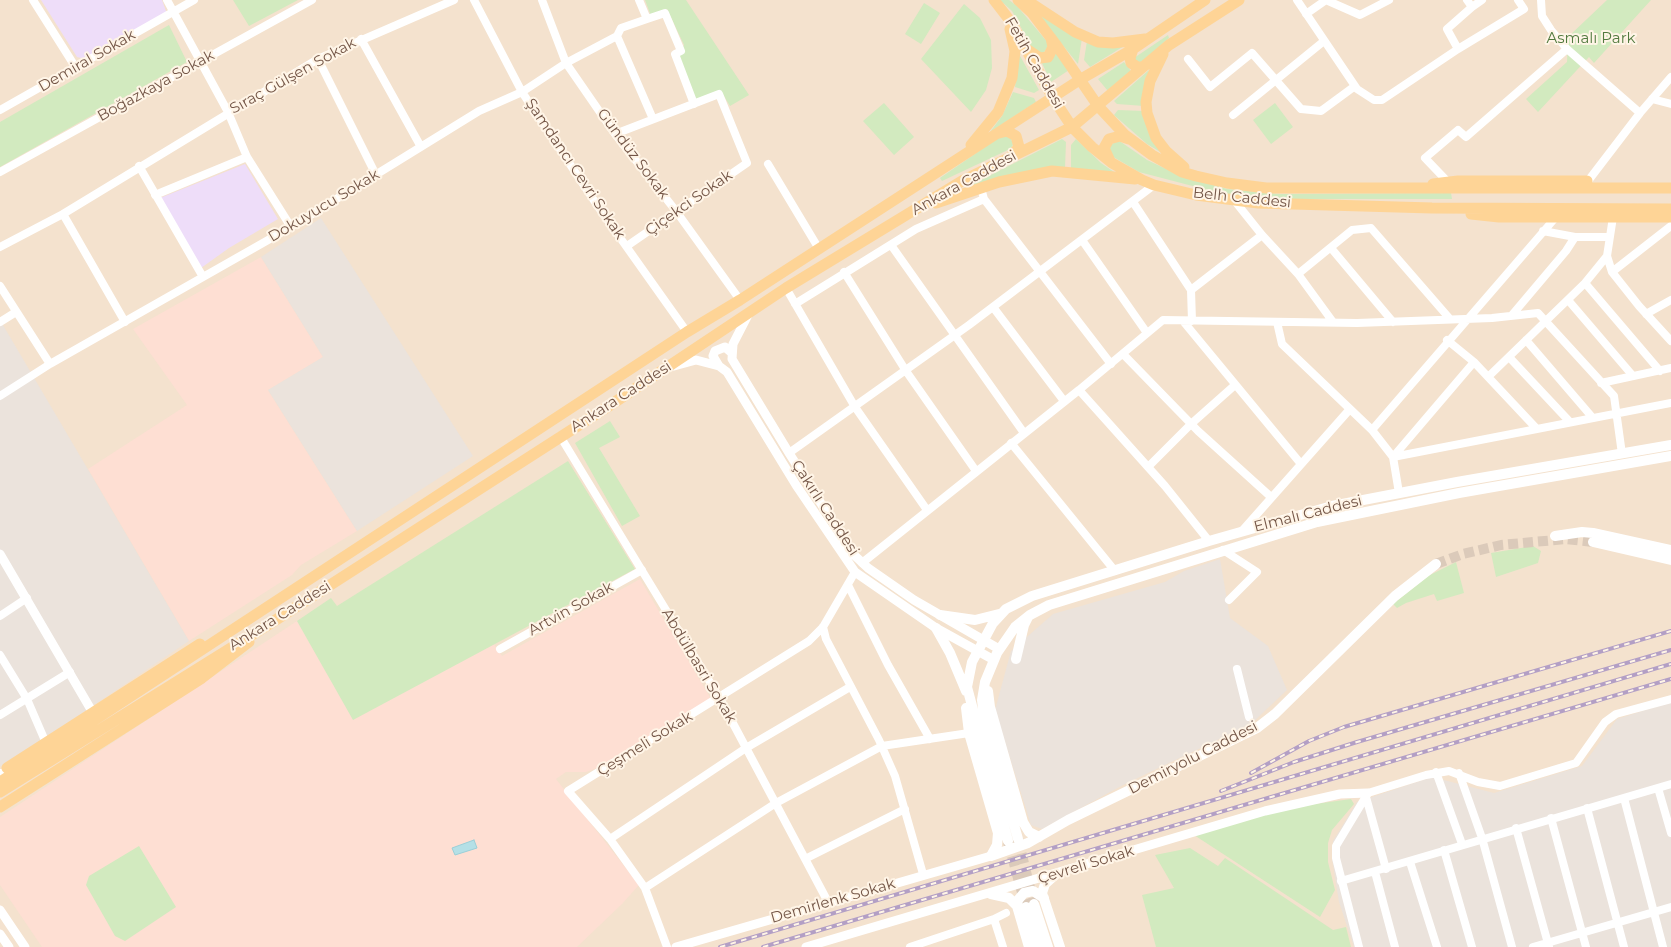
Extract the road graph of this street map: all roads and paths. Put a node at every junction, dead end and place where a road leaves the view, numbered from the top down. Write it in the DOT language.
graph roads {
  1 [pos="33,0"];
  2 [pos="167,0"];
  3 [pos="194,0"];
  4 [pos="312,0"];
  5 [pos="454,0"];
  6 [pos="474,0"];
  7 [pos="542,0"];
  8 [pos="640,0"];
  9 [pos="994,0"];
  10 [pos="1018,0"];
  11 [pos="1026,0"];
  12 [pos="1204,0"];
  13 [pos="1239,0"];
  14 [pos="1297,0"];
  15 [pos="1326,0"];
  16 [pos="1389,0"];
  17 [pos="1467,0"];
  18 [pos="1482,0"];
  19 [pos="1518,0"];
  20 [pos="1541,0"];
  21 [pos="1472,7"];
  22 [pos="173,12"];
  23 [pos="1306,14"];
  24 [pos="1006,16"];
  25 [pos="647,19"];
  26 [pos="617,36"];
  27 [pos="1051,38"];
  28 [pos="1149,38"];
  29 [pos="361,39"];
  30 [pos="1324,41"];
  31 [pos="1169,45"];
  32 [pos="1025,47"];
  33 [pos="1133,49"];
  34 [pos="1458,49"];
  35 [pos="1567,49"];
  36 [pos="318,59"];
  37 [pos="1188,60"];
  38 [pos="200,61"];
  39 [pos="566,63"];
  40 [pos="1146,65"];
  41 [pos="76,68"];
  42 [pos="1671,78"];
  43 [pos="1082,79"];
  44 [pos="1277,80"];
  45 [pos="1355,86"];
  46 [pos="522,92"];
  47 [pos="1053,98"];
  48 [pos="1652,99"];
  49 [pos="694,104"];
  50 [pos="1671,104"];
  51 [pos="1098,106"];
  52 [pos="0,110"];
  53 [pos="228,112"];
  54 [pos="1640,113"];
  55 [pos="1233,115"];
  56 [pos="653,119"];
  57 [pos="1072,127"];
  58 [pos="998,133"];
  59 [pos="615,134"];
  60 [pos="1131,140"];
  61 [pos="421,147"];
  62 [pos="246,156"];
  63 [pos="1011,156"];
  64 [pos="960,157"];
  65 [pos="1112,163"];
  66 [pos="768,164"];
  67 [pos="139,166"];
  68 [pos="0,172"];
  69 [pos="376,175"];
  70 [pos="1196,176"];
  71 [pos="1142,180"];
  72 [pos="1447,181"];
  73 [pos="1588,181"];
  74 [pos="1671,181"];
  75 [pos="1154,184"];
  76 [pos="1671,188"];
  77 [pos="1417,189"];
  78 [pos="982,194"];
  79 [pos="155,195"];
  80 [pos="1234,200"];
  81 [pos="1133,202"];
  82 [pos="1432,208"];
  83 [pos="1671,209"];
  84 [pos="912,210"];
  85 [pos="676,211"];
  86 [pos="63,214"];
  87 [pos="1556,216"];
  88 [pos="1613,217"];
  89 [pos="1671,217"];
  90 [pos="1671,226"];
  91 [pos="291,227"];
  92 [pos="1542,231"];
  93 [pos="1262,235"];
  94 [pos="1575,237"];
  95 [pos="1610,237"];
  96 [pos="1082,240"];
  97 [pos="891,245"];
  98 [pos="627,246"];
  99 [pos="0,247"];
  100 [pos="1330,248"];
  101 [pos="819,249"];
  102 [pos="1607,256"];
  103 [pos="1040,271"];
  104 [pos="844,272"];
  105 [pos="1612,272"];
  106 [pos="1298,274"];
  107 [pos="203,277"];
  108 [pos="1585,283"];
  109 [pos="0,286"];
  110 [pos="786,288"];
  111 [pos="1192,290"];
  112 [pos="1671,299"];
  113 [pos="740,300"];
  114 [pos="1568,300"];
  115 [pos="795,304"];
  116 [pos="993,307"];
  117 [pos="16,312"];
  118 [pos="751,312"];
  119 [pos="1646,314"];
  120 [pos="1512,315"];
  121 [pos="1450,319"];
  122 [pos="1466,319"];
  123 [pos="1183,321"];
  124 [pos="1192,321"];
  125 [pos="1546,321"];
  126 [pos="0,322"];
  127 [pos="125,322"];
  128 [pos="1277,322"];
  129 [pos="1333,322"];
  130 [pos="1393,322"];
  131 [pos="687,332"];
  132 [pos="1148,334"];
  133 [pos="953,336"];
  134 [pos="1447,340"];
  135 [pos="1526,340"];
  136 [pos="1671,341"];
  137 [pos="732,353"];
  138 [pos="1123,354"];
  139 [pos="1509,357"];
  140 [pos="1474,362"];
  141 [pos="50,364"];
  142 [pos="1110,364"];
  143 [pos="719,366"];
  144 [pos="1671,368"];
  145 [pos="662,370"];
  146 [pos="906,371"];
  147 [pos="1660,371"];
  148 [pos="1633,376"];
  149 [pos="1488,377"];
  150 [pos="1601,383"];
  151 [pos="1235,384"];
  152 [pos="1079,390"];
  153 [pos="0,396"];
  154 [pos="1064,401"];
  155 [pos="1671,403"];
  156 [pos="855,407"];
  157 [pos="1350,409"];
  158 [pos="1616,413"];
  159 [pos="1592,417"];
  160 [pos="1570,421"];
  161 [pos="1191,424"];
  162 [pos="1536,428"];
  163 [pos="1372,430"];
  164 [pos="1024,433"];
  165 [pos="560,436"];
  166 [pos="1011,443"];
  167 [pos="1671,445"];
  168 [pos="789,454"];
  169 [pos="1622,454"];
  170 [pos="1671,456"];
  171 [pos="1393,457"];
  172 [pos="1301,464"];
  173 [pos="1148,467"];
  174 [pos="976,471"];
  175 [pos="1399,493"];
  176 [pos="1270,497"];
  177 [pos="927,510"];
  178 [pos="1242,531"];
  179 [pos="1555,536"];
  180 [pos="1210,541"];
  181 [pos="1593,542"];
  182 [pos="1223,550"];
  183 [pos="1671,550"];
  184 [pos="0,554"];
  185 [pos="1671,560"];
  186 [pos="862,563"];
  187 [pos="1436,564"];
  188 [pos="642,570"];
  189 [pos="1115,571"];
  190 [pos="855,572"];
  191 [pos="848,585"];
  192 [pos="27,598"];
  193 [pos="1229,600"];
  194 [pos="999,614"];
  195 [pos="940,615"];
  196 [pos="1030,615"];
  197 [pos="0,616"];
  198 [pos="250,618"];
  199 [pos="271,623"];
  200 [pos="823,627"];
  201 [pos="936,628"];
  202 [pos="983,639"];
  203 [pos="500,648"];
  204 [pos="999,649"];
  205 [pos="976,652"];
  206 [pos="0,657"];
  207 [pos="1016,659"];
  208 [pos="991,665"];
  209 [pos="1236,669"];
  210 [pos="70,672"];
  211 [pos="850,687"];
  212 [pos="967,695"];
  213 [pos="719,697"];
  214 [pos="27,698"];
  215 [pos="1671,699"];
  216 [pos="93,713"];
  217 [pos="0,716"];
  218 [pos="1249,717"];
  219 [pos="969,733"];
  220 [pos="930,739"];
  221 [pos="46,743"];
  222 [pos="882,746"];
  223 [pos="746,748"];
  224 [pos="1436,772"];
  225 [pos="0,773"];
  226 [pos="1459,773"];
  227 [pos="0,782"];
  228 [pos="1671,784"];
  229 [pos="1658,788"];
  230 [pos="0,792"];
  231 [pos="1367,795"];
  232 [pos="1624,798"];
  233 [pos="776,803"];
  234 [pos="0,806"];
  235 [pos="1587,808"];
  236 [pos="905,809"];
  237 [pos="1551,818"];
  238 [pos="1516,828"];
  239 [pos="1671,833"];
  240 [pos="1039,837"];
  241 [pos="1482,838"];
  242 [pos="610,839"];
  243 [pos="1462,844"];
  244 [pos="1444,850"];
  245 [pos="991,856"];
  246 [pos="805,859"];
  247 [pos="1410,862"];
  248 [pos="1386,869"];
  249 [pos="1375,872"];
  250 [pos="923,874"];
  251 [pos="1055,875"];
  252 [pos="1341,881"];
  253 [pos="645,888"];
  254 [pos="991,894"];
  255 [pos="1044,898"];
  256 [pos="828,902"];
  257 [pos="1026,906"];
  258 [pos="1671,907"];
  259 [pos="0,910"];
  260 [pos="1006,913"];
  261 [pos="1653,913"];
  262 [pos="994,919"];
  263 [pos="1617,923"];
  264 [pos="1582,933"];
  265 [pos="0,934"];
  266 [pos="0,938"];
  267 [pos="1549,945"];
  268 [pos="4,947"];
  269 [pos="9,947"];
  270 [pos="25,947"];
  271 [pos="667,947"];
  272 [pos="676,947"];
  273 [pos="806,947"];
  274 [pos="910,947"];
  275 [pos="1003,947"];
  276 [pos="1029,947"];
  277 [pos="1038,947"];
  278 [pos="1048,947"];
  279 [pos="1060,947"];
  280 [pos="1359,947"];
  281 [pos="1395,947"];
  282 [pos="1437,947"];
  283 [pos="1472,947"];
  284 [pos="1512,947"];
  285 [pos="1532,947"];
  286 [pos="1586,947"];
  287 [pos="1624,947"];
  288 [pos="1663,947"];
  1 -- 41 [label="street"];
  2 -- 22 [label="street"];
  3 -- 22 [label="street, Demiral Sokak"];
  4 -- 38 [label="street, Boğazkaya Sokak"];
  5 -- 29 [label="street, Sıraç Gülşen Sokak"];
  6 -- 46 [label="street, Şamdancı Cevri Sokak"];
  7 -- 39 [label="street, Gündüz Sokak"];
  8 -- 25 [label="street"];
  9 -- 24 [label="main road, Fetih Caddesi"];
  10 -- 27 [label="main road, Fetih Caddesi"];
  11 -- 28 [label="main road"];
  12 -- 28 [label="main road, Ankara Caddesi"];
  13 -- 31 [label="main road, Ankara Caddesi"];
  14 -- 23 [label="street"];
  15 -- 16 [label="street"];
  15 -- 23 [label="street"];
  17 -- 21 [label="street"];
  18 -- 21 [label="street"];
  19 -- 34 [label="street"];
  20 -- 35 [label="street"];
  21 -- 34 [label="street"];
  22 -- 38 [label="street"];
  22 -- 41 [label="street, Demiral Sokak"];
  23 -- 30 [label="street"];
  24 -- 32 [label="main road, Fetih Caddesi"];
  24 -- 64 [label="main road"];
  25 -- 26 [label="street, Dokuyucu Sokak"];
  25 -- 49 [label="street, Dokuyucu Sokak"];
  26 -- 39 [label="street, Dokuyucu Sokak"];
  26 -- 56 [label="street"];
  27 -- 32 [label="main road"];
  27 -- 43 [label="main road, Fetih Caddesi"];
  28 -- 33 [label="main road, Ankara Caddesi"];
  29 -- 36 [label="street, Sıraç Gülşen Sokak"];
  29 -- 61 [label="street"];
  30 -- 44 [label="street"];
  30 -- 45 [label="street"];
  31 -- 40 [label="main road, Ankara Caddesi"];
  31 -- 70 [label="main road"];
  32 -- 47 [label="main road, Fetih Caddesi"];
  33 -- 40 [label="main road"];
  33 -- 43 [label="main road, Ankara Caddesi"];
  34 -- 45 [label="street"];
  35 -- 54 [label="street"];
  35 -- 72 [label="street"];
  36 -- 53 [label="street, Sıraç Gülşen Sokak"];
  36 -- 69 [label="street"];
  37 -- 44 [label="street"];
  38 -- 53 [label="street"];
  38 -- 68 [label="street, Boğazkaya Sokak"];
  39 -- 46 [label="street, Dokuyucu Sokak"];
  39 -- 59 [label="street, Gündüz Sokak"];
  40 -- 51 [label="main road, Ankara Caddesi"];
  41 -- 52 [label="street, Demiral Sokak"];
  42 -- 48 [label="street"];
  43 -- 47 [label="main road, Ankara Caddesi"];
  43 -- 51 [label="main road, Fetih Caddesi"];
  44 -- 45 [label="street"];
  44 -- 55 [label="street"];
  46 -- 61 [label="street, Dokuyucu Sokak"];
  46 -- 98 [label="street, Şamdancı Cevri Sokak"];
  47 -- 57 [label="main road, Fetih Caddesi"];
  47 -- 58 [label="main road, Ankara Caddesi"];
  48 -- 50 [label="street"];
  48 -- 54 [label="street"];
  49 -- 56 [label="street, Çiçekci Sokak"];
  49 -- 85 [label="street, Çiçekci Sokak"];
  51 -- 57 [label="main road, Ankara Caddesi"];
  51 -- 60 [label="main road, Belh Caddesi"];
  53 -- 62 [label="street"];
  53 -- 67 [label="street, Sıraç Gülşen Sokak"];
  54 -- 73 [label="street"];
  56 -- 59 [label="street, Çiçekci Sokak"];
  57 -- 63 [label="main road, Ankara Caddesi"];
  57 -- 65 [label="main road, Belh Caddesi"];
  58 -- 63 [label="main road"];
  58 -- 64 [label="main road, Ankara Caddesi"];
  59 -- 85 [label="street, Gündüz Sokak"];
  60 -- 65 [label="main road"];
  60 -- 70 [label="main road, Belh Caddesi"];
  61 -- 69 [label="street, Dokuyucu Sokak"];
  62 -- 79 [label="street"];
  62 -- 91 [label="street"];
  63 -- 84 [label="main road, Ankara Caddesi"];
  64 -- 101 [label="main road, Ankara Caddesi"];
  65 -- 71 [label="main road, Belh Caddesi"];
  66 -- 101 [label="street"];
  67 -- 79 [label="street"];
  67 -- 86 [label="street, Sıraç Gülşen Sokak"];
  69 -- 91 [label="street, Dokuyucu Sokak"];
  70 -- 77 [label="main road, Belh Caddesi"];
  71 -- 75 [label="main road, Belh Caddesi"];
  71 -- 78 [label="main road"];
  72 -- 73 [label="main road, Belh Caddesi"];
  72 -- 77 [label="main road, Belh Caddesi"];
  73 -- 74 [label="main road, Belh Caddesi"];
  75 -- 80 [label="main road, Belh Caddesi"];
  75 -- 81 [label="street"];
  76 -- 77 [label="main road, Belh Caddesi"];
  78 -- 84 [label="main road"];
  78 -- 97 [label="street"];
  78 -- 103 [label="street"];
  79 -- 107 [label="street"];
  80 -- 82 [label="main road, Belh Caddesi"];
  80 -- 93 [label="street"];
  81 -- 96 [label="street"];
  81 -- 111 [label="street"];
  82 -- 83 [label="main road, Belh Caddesi"];
  82 -- 87 [label="main road, Belh Caddesi"];
  84 -- 110 [label="main road, Ankara Caddesi"];
  85 -- 98 [label="street, Çiçekci Sokak"];
  85 -- 113 [label="street, Gündüz Sokak"];
  86 -- 99 [label="street, Sıraç Gülşen Sokak"];
  86 -- 127 [label="street"];
  87 -- 88 [label="main road, Belh Caddesi"];
  87 -- 92 [label="street"];
  88 -- 89 [label="main road, Belh Caddesi"];
  88 -- 95 [label="street"];
  90 -- 105 [label="street"];
  91 -- 107 [label="street, Dokuyucu Sokak"];
  92 -- 94 [label="street"];
  92 -- 122 [label="street"];
  93 -- 106 [label="street"];
  93 -- 111 [label="street"];
  94 -- 95 [label="street"];
  94 -- 120 [label="street"];
  95 -- 102 [label="street"];
  96 -- 103 [label="street"];
  96 -- 132 [label="street"];
  97 -- 104 [label="street"];
  97 -- 133 [label="street"];
  98 -- 131 [label="street, Şamdancı Cevri Sokak"];
  100 -- 106 [label="street"];
  100 -- 121 [label="street"];
  100 -- 130 [label="street"];
  101 -- 113 [label="main road, Ankara Caddesi"];
  102 -- 105 [label="street"];
  102 -- 108 [label="street"];
  103 -- 116 [label="street"];
  103 -- 142 [label="street"];
  104 -- 115 [label="street"];
  104 -- 146 [label="street"];
  105 -- 119 [label="street"];
  106 -- 129 [label="street"];
  107 -- 127 [label="street, Dokuyucu Sokak"];
  108 -- 114 [label="street"];
  108 -- 147 [label="street"];
  109 -- 117 [label="street"];
  110 -- 115 [label="street"];
  110 -- 118 [label="main road, Ankara Caddesi"];
  111 -- 124 [label="street"];
  112 -- 119 [label="street"];
  113 -- 131 [label="main road, Ankara Caddesi"];
  114 -- 125 [label="street"];
  114 -- 148 [label="street"];
  115 -- 156 [label="street"];
  116 -- 133 [label="street"];
  116 -- 154 [label="street"];
  117 -- 126 [label="street"];
  117 -- 141 [label="street"];
  118 -- 137 [label="street"];
  118 -- 145 [label="main road, Ankara Caddesi"];
  119 -- 136 [label="street"];
  120 -- 122 [label="street"];
  120 -- 125 [label="street"];
  121 -- 122 [label="street"];
  121 -- 130 [label="street"];
  122 -- 134 [label="street"];
  123 -- 124 [label="street"];
  123 -- 132 [label="street"];
  123 -- 151 [label="street"];
  124 -- 128 [label="street"];
  125 -- 135 [label="street"];
  125 -- 150 [label="street"];
  127 -- 141 [label="street, Dokuyucu Sokak"];
  128 -- 129 [label="street"];
  128 -- 157 [label="street"];
  129 -- 130 [label="street"];
  131 -- 198 [label="main road, Ankara Caddesi"];
  132 -- 138 [label="street"];
  133 -- 146 [label="street"];
  133 -- 164 [label="street"];
  134 -- 140 [label="street"];
  134 -- 163 [label="street"];
  135 -- 139 [label="street"];
  135 -- 159 [label="street"];
  137 -- 143 [label="street"];
  137 -- 168 [label="street, Çakırlı Caddesi"];
  138 -- 142 [label="street"];
  138 -- 161 [label="street"];
  139 -- 149 [label="street"];
  139 -- 160 [label="street"];
  140 -- 149 [label="street"];
  140 -- 171 [label="street"];
  141 -- 153 [label="street, Dokuyucu Sokak"];
  142 -- 152 [label="street"];
  143 -- 145 [label="street"];
  143 -- 190 [label="street, Çakırlı Caddesi"];
  144 -- 147 [label="street"];
  145 -- 165 [label="main road, Ankara Caddesi"];
  146 -- 156 [label="street"];
  146 -- 174 [label="street"];
  147 -- 148 [label="street"];
  148 -- 150 [label="street"];
  149 -- 162 [label="street"];
  150 -- 158 [label="street"];
  151 -- 161 [label="street"];
  151 -- 172 [label="street"];
  152 -- 154 [label="street"];
  152 -- 173 [label="street"];
  154 -- 164 [label="street"];
  155 -- 158 [label="street"];
  156 -- 168 [label="street"];
  156 -- 177 [label="street"];
  157 -- 163 [label="street"];
  157 -- 172 [label="street"];
  158 -- 159 [label="street"];
  158 -- 169 [label="street"];
  159 -- 160 [label="street"];
  160 -- 162 [label="street"];
  161 -- 173 [label="street"];
  161 -- 176 [label="street"];
  162 -- 171 [label="street"];
  163 -- 171 [label="street"];
  164 -- 166 [label="street"];
  165 -- 188 [label="street, Abdülbasri Sokak"];
  165 -- 199 [label="main road, Ankara Caddesi"];
  166 -- 174 [label="street"];
  166 -- 189 [label="street"];
  167 -- 169 [label="main road, Elmalı Caddesi"];
  168 -- 186 [label="street, Çakırlı Caddesi"];
  169 -- 175 [label="main road, Elmalı Caddesi"];
  170 -- 182 [label="main road, Elmalı Caddesi"];
  171 -- 175 [label="street"];
  172 -- 176 [label="street"];
  173 -- 180 [label="street"];
  174 -- 177 [label="street"];
  175 -- 178 [label="main road, Elmalı Caddesi"];
  176 -- 178 [label="street"];
  177 -- 186 [label="street"];
  178 -- 180 [label="main road, Elmalı Caddesi"];
  179 -- 183 [label="main road"];
  180 -- 189 [label="main road, Elmalı Caddesi"];
  181 -- 185 [label="main road"];
  182 -- 193 [label="street"];
  182 -- 196 [label="main road, Elmalı Caddesi"];
  184 -- 192 [label="street"];
  186 -- 195 [label="street, Çakırlı Caddesi"];
  187 -- 240 [label="main road, Demiryolu Caddesi"];
  188 -- 203 [label="street, Artvin Sokak"];
  188 -- 213 [label="street, Abdülbasri Sokak"];
  189 -- 194 [label="main road, Elmalı Caddesi"];
  190 -- 191 [label="street, Çeşmeli Sokak"];
  190 -- 201 [label="street, Çakırlı Caddesi"];
  191 -- 200 [label="street, Çeşmeli Sokak"];
  191 -- 220 [label="street"];
  192 -- 197 [label="street"];
  192 -- 210 [label="street"];
  194 -- 195 [label="main road"];
  194 -- 202 [label="main road, Elmalı Caddesi"];
  195 -- 202 [label="street, Çakırlı Caddesi"];
  196 -- 204 [label="main road, Elmalı Caddesi"];
  196 -- 207 [label="main road"];
  198 -- 216 [label="main road"];
  198 -- 227 [label="main road, Ankara Caddesi"];
  199 -- 230 [label="main road, Ankara Caddesi"];
  199 -- 234 [label="main road"];
  200 -- 211 [label="street"];
  200 -- 213 [label="street, Çeşmeli Sokak"];
  201 -- 205 [label="street, Çakırlı Caddesi"];
  201 -- 212 [label="main road"];
  202 -- 204 [label="street, Çakırlı Caddesi"];
  202 -- 205 [label="main road, Elmalı Caddesi"];
  204 -- 208 [label="main road, Elmalı Caddesi"];
  205 -- 208 [label="street, Çakırlı Caddesi"];
  205 -- 212 [label="main road"];
  206 -- 214 [label="street"];
  208 -- 212 [label="main road"];
  208 -- 240 [label="main road"];
  209 -- 218 [label="street"];
  210 -- 214 [label="street"];
  210 -- 216 [label="street"];
  211 -- 222 [label="street"];
  211 -- 223 [label="street"];
  212 -- 219 [label="main road"];
  213 -- 223 [label="street, Abdülbasri Sokak"];
  213 -- 242 [label="street, Çeşmeli Sokak"];
  214 -- 217 [label="street"];
  214 -- 221 [label="street"];
  215 -- 226 [label="street"];
  216 -- 221 [label="main road"];
  219 -- 220 [label="street"];
  219 -- 245 [label="main road"];
  220 -- 222 [label="street"];
  221 -- 225 [label="main road"];
  222 -- 233 [label="street"];
  222 -- 236 [label="street"];
  223 -- 233 [label="street, Abdülbasri Sokak"];
  223 -- 242 [label="street"];
  224 -- 226 [label="street"];
  224 -- 231 [label="street"];
  224 -- 243 [label="street"];
  226 -- 241 [label="street"];
  228 -- 229 [label="street"];
  229 -- 232 [label="street"];
  229 -- 239 [label="street"];
  231 -- 248 [label="street"];
  231 -- 251 [label="street, Çevreli Sokak"];
  231 -- 252 [label="street"];
  232 -- 235 [label="street"];
  232 -- 261 [label="street"];
  233 -- 246 [label="street, Abdülbasri Sokak"];
  233 -- 253 [label="street"];
  235 -- 237 [label="street"];
  235 -- 263 [label="street"];
  236 -- 246 [label="street"];
  236 -- 250 [label="street"];
  237 -- 238 [label="street"];
  237 -- 264 [label="street"];
  238 -- 241 [label="street"];
  238 -- 267 [label="street"];
  240 -- 245 [label="main road, Demiryolu Caddesi"];
  241 -- 243 [label="street"];
  241 -- 284 [label="street"];
  242 -- 253 [label="street, Çeşmeli Sokak"];
  243 -- 244 [label="street"];
  244 -- 247 [label="street"];
  244 -- 283 [label="street"];
  245 -- 250 [label="street, Demirlenk Sokak"];
  246 -- 256 [label="street, Abdülbasri Sokak"];
  247 -- 248 [label="street"];
  247 -- 282 [label="street"];
  248 -- 249 [label="street"];
  249 -- 252 [label="street"];
  249 -- 281 [label="street"];
  250 -- 256 [label="street, Demirlenk Sokak"];
  251 -- 254 [label="street, Çevreli Sokak"];
  251 -- 255 [label="main road"];
  252 -- 280 [label="street"];
  253 -- 271 [label="street, Çeşmeli Sokak"];
  254 -- 257 [label="main road"];
  254 -- 273 [label="street, Çevreli Sokak"];
  255 -- 257 [label="main road"];
  255 -- 279 [label="main road"];
  256 -- 272 [label="street, Demirlenk Sokak"];
  257 -- 276 [label="main road"];
  257 -- 277 [label="main road"];
  257 -- 278 [label="main road"];
  258 -- 261 [label="street"];
  259 -- 270 [label="street"];
  260 -- 262 [label="street"];
  261 -- 263 [label="street"];
  261 -- 288 [label="street"];
  262 -- 274 [label="street"];
  262 -- 275 [label="street"];
  263 -- 264 [label="street"];
  263 -- 287 [label="street"];
  264 -- 267 [label="street"];
  264 -- 286 [label="street"];
  265 -- 269 [label="street"];
  266 -- 268 [label="street"];
  267 -- 285 [label="street"];
}
